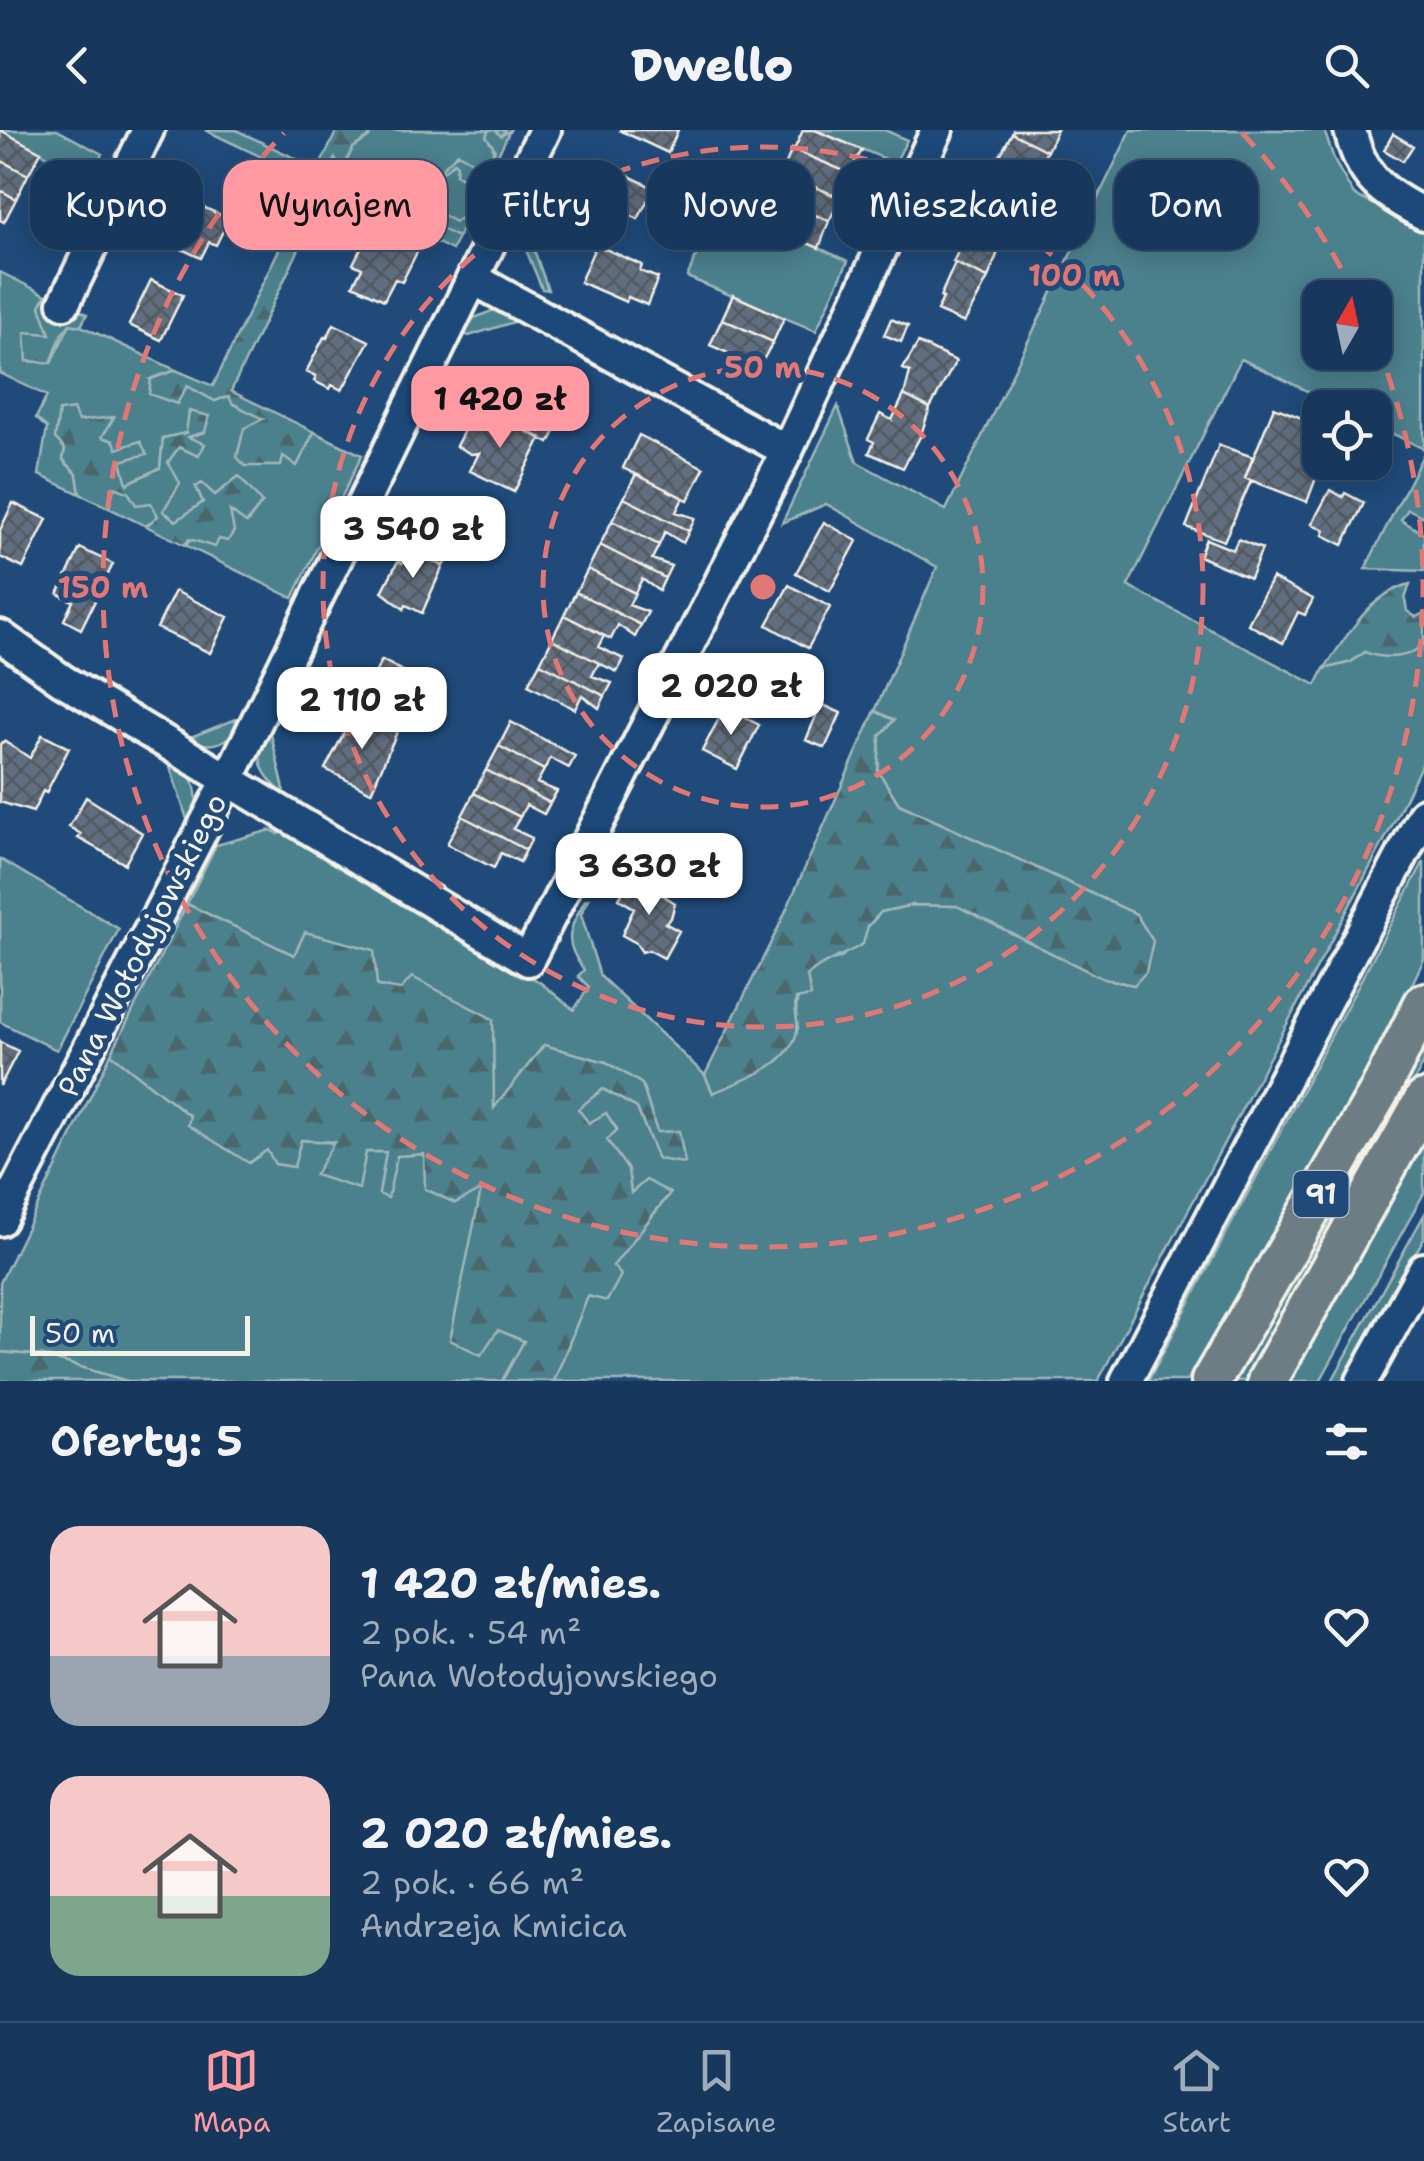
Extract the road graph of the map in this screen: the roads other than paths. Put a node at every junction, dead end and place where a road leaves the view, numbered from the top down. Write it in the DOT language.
graph roads {
  1 [pos="148,130"];
  2 [pos="545,130"];
  3 [pos="937,130"];
  4 [pos="1350,130"];
  5 [pos="1424,214"];
  6 [pos="474,279"];
  7 [pos="64,303"];
  8 [pos="787,451"];
  9 [pos="0,636"];
  10 [pos="228,778"];
  11 [pos="1424,814"];
  12 [pos="1424,1003"];
  13 [pos="1424,1100"];
  14 [pos="0,1220"];
  15 [pos="1424,1269"];
  16 [pos="1126,1381"];
  17 [pos="1211,1381"];
  18 [pos="1266,1381"];
  19 [pos="1362,1381"];
  1 -- 7 [label="street"];
  2 -- 6 [label="street, Pana Wołodyjowskiego"];
  3 -- 8 [label="street"];
  4 -- 5 [label="street"];
  6 -- 8 [label="street"];
  6 -- 10 [label="street, Pana Wołodyjowskiego"];
  8 -- 10 [label="street"];
  9 -- 10 [label="street"];
  10 -- 14 [label="street, Pana Wołodyjowskiego"];
  11 -- 16 [label="street"];
  12 -- 17 [label="main road, 91"];
  13 -- 18 [label="main road, 91"];
  15 -- 19 [label="street"];
}
